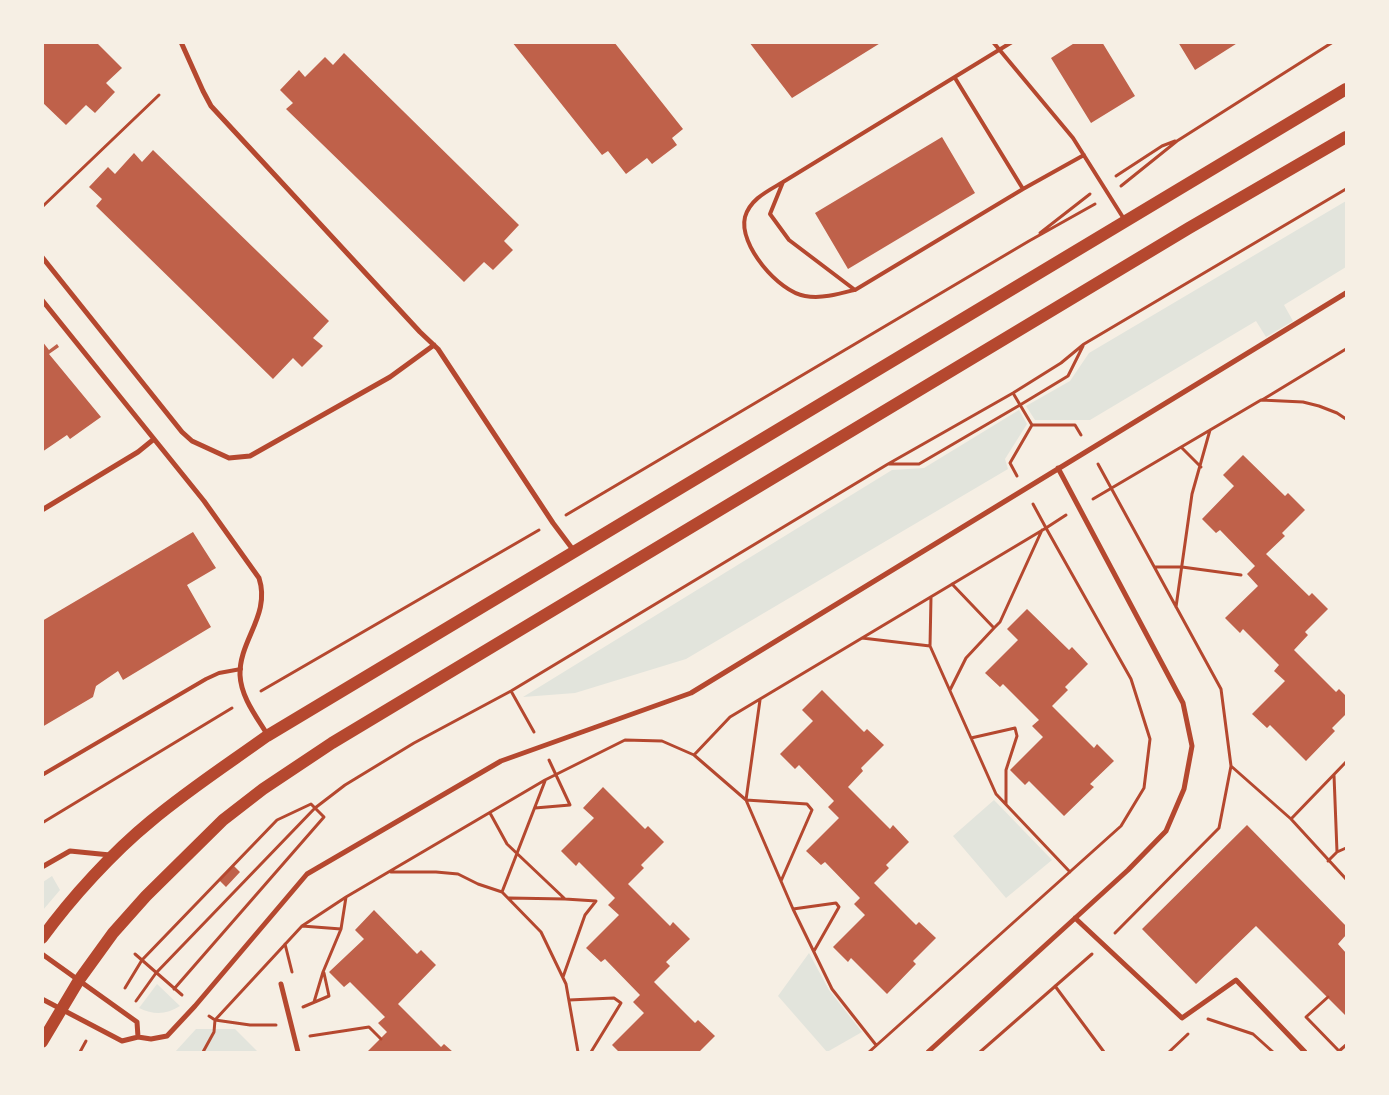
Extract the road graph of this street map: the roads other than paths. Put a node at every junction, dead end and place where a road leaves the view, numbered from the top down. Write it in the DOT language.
graph roads {
  1 [pos="181,42"];
  2 [pos="993,42"];
  3 [pos="1012,42"];
  4 [pos="998,51"];
  5 [pos="955,78"];
  6 [pos="1346,89"];
  7 [pos="1346,137"];
  8 [pos="1084,155"];
  9 [pos="783,182"];
  10 [pos="1023,189"];
  11 [pos="1126,223"];
  12 [pos="42,257"];
  13 [pos="854,290"];
  14 [pos="1346,293"];
  15 [pos="42,300"];
  16 [pos="434,345"];
  17 [pos="154,439"];
  18 [pos="1058,468"];
  19 [pos="42,510"];
  20 [pos="574,551"];
  21 [pos="241,669"];
  22 [pos="268,736"];
  23 [pos="42,775"];
  24 [pos="113,856"];
  25 [pos="42,867"];
  26 [pos="1075,918"];
  27 [pos="42,938"];
  28 [pos="42,954"];
  29 [pos="79,980"];
  30 [pos="281,984"];
  31 [pos="42,1000"];
  32 [pos="62,1010"];
  33 [pos="138,1037"];
  34 [pos="42,1042"];
  35 [pos="298,1052"];
  36 [pos="928,1052"];
  37 [pos="1305,1052"];
  1 -- 16 [label="street"];
  2 -- 4 [label="lane"];
  3 -- 4 [label="lane"];
  4 -- 5 [label="lane"];
  4 -- 8 [label="lane"];
  5 -- 9 [label="lane"];
  5 -- 10 [label="lane"];
  6 -- 11 [label="main road"];
  7 -- 29 [label="main road"];
  8 -- 10 [label="lane"];
  8 -- 11 [label="lane"];
  9 -- 13 [label="lane"];
  9 -- 13 [label="lane"];
  10 -- 13 [label="lane"];
  11 -- 20 [label="main road"];
  12 -- 16 [label="street"];
  14 -- 18 [label="street"];
  15 -- 17 [label="street"];
  16 -- 20 [label="street"];
  17 -- 19 [label="street"];
  17 -- 21 [label="street"];
  18 -- 26 [label="street"];
  18 -- 33 [label="street"];
  20 -- 22 [label="main road"];
  21 -- 22 [label="street"];
  21 -- 23 [label="lane"];
  22 -- 24 [label="main road"];
  24 -- 25 [label="street"];
  24 -- 27 [label="main road"];
  26 -- 36 [label="street"];
  26 -- 37 [label="street"];
  28 -- 29 [label="street"];
  29 -- 32 [label="main road"];
  29 -- 33 [label="street"];
  30 -- 35 [label="street"];
  31 -- 32 [label="street"];
  32 -- 33 [label="street"];
  32 -- 34 [label="main road"];
}
